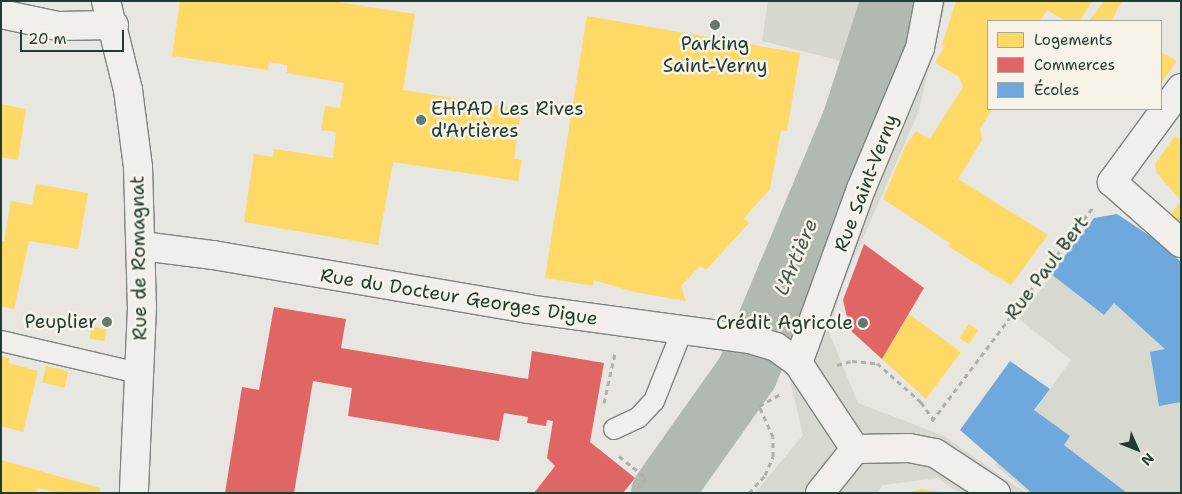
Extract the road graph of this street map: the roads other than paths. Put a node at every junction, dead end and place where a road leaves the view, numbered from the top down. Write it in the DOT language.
graph roads {
  1 [pos="929,1"];
  2 [pos="110,13"];
  3 [pos="1,14"];
  4 [pos="1181,88"];
  5 [pos="1181,243"];
  6 [pos="142,246"];
  7 [pos="682,331"];
  8 [pos="1,341"];
  9 [pos="798,363"];
  10 [pos="139,372"];
  11 [pos="614,429"];
  12 [pos="855,449"];
  13 [pos="134,493"];
  14 [pos="820,493"];
  15 [pos="996,493"];
  1 -- 9 [label="street, Rue Saint-Verny"];
  2 -- 3 [label="street, Rue de Romagnat"];
  2 -- 6 [label="street, Rue de Romagnat"];
  4 -- 5 [label="street"];
  6 -- 7 [label="street, Rue du Docteur Georges Digue"];
  6 -- 10 [label="street, Rue de Romagnat"];
  7 -- 9 [label="street, Rue du Docteur Georges Digue"];
  7 -- 11 [label="lane"];
  8 -- 10 [label="lane"];
  9 -- 12 [label="street"];
  10 -- 13 [label="street, Rue de Romagnat"];
  12 -- 14 [label="street"];
  12 -- 15 [label="street"];
}
